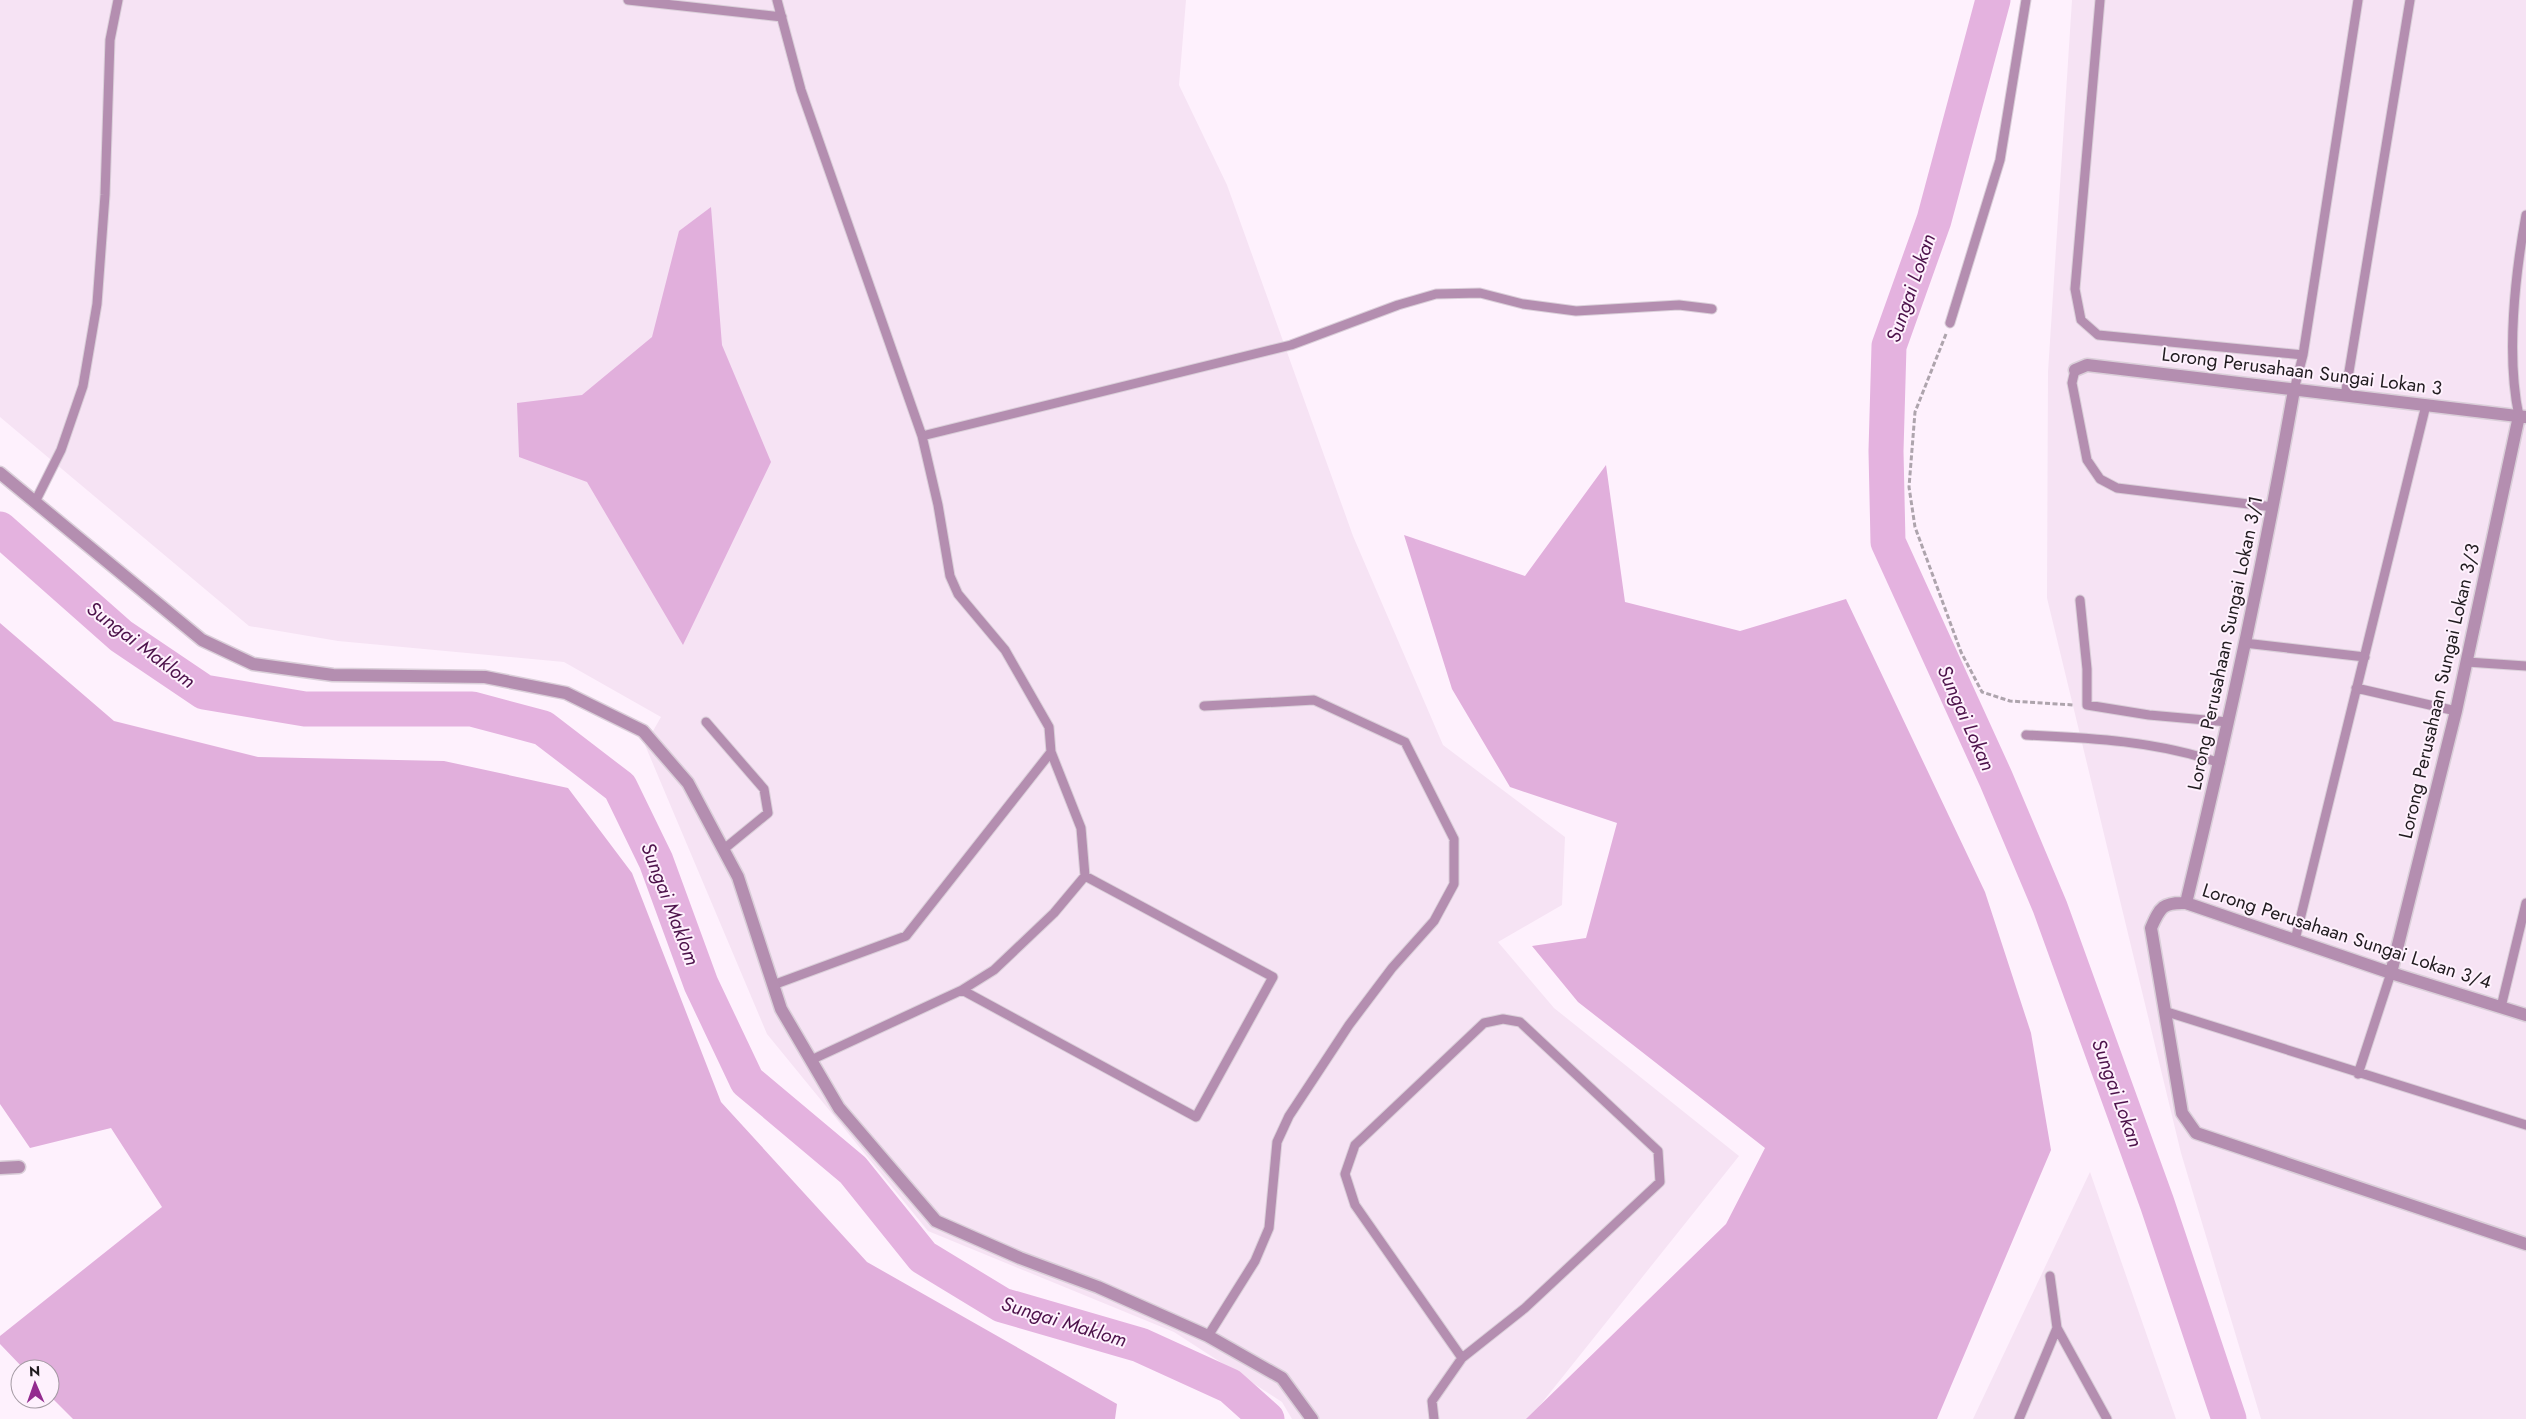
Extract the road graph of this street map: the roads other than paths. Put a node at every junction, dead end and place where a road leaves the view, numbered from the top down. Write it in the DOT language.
graph roads {
  1 [pos="118,0"];
  2 [pos="628,0"];
  3 [pos="777,0"];
  4 [pos="2026,0"];
  5 [pos="2100,0"];
  6 [pos="2358,0"];
  7 [pos="2410,0"];
  8 [pos="782,17"];
  9 [pos="2526,215"];
  10 [pos="1712,309"];
  11 [pos="1950,323"];
  12 [pos="2303,355"];
  13 [pos="2075,370"];
  14 [pos="2294,390"];
  15 [pos="2345,396"];
  16 [pos="2426,405"];
  17 [pos="2523,416"];
  18 [pos="922,436"];
  19 [pos="0,473"];
  20 [pos="35,502"];
  21 [pos="2273,507"];
  22 [pos="2080,600"];
  23 [pos="2244,643"];
  24 [pos="2365,657"];
  25 [pos="2468,662"];
  26 [pos="2526,666"];
  27 [pos="2356,688"];
  28 [pos="1204,706"];
  29 [pos="2456,711"];
  30 [pos="706,722"];
  31 [pos="2228,722"];
  32 [pos="2026,735"];
  33 [pos="1052,752"];
  34 [pos="2220,762"];
  35 [pos="724,849"];
  36 [pos="1085,876"];
  37 [pos="2186,903"];
  38 [pos="2526,903"];
  39 [pos="2295,940"];
  40 [pos="2392,973"];
  41 [pos="773,985"];
  42 [pos="962,990"];
  43 [pos="2501,1006"];
  44 [pos="2164,1011"];
  45 [pos="2526,1015"];
  46 [pos="811,1060"];
  47 [pos="2358,1074"];
  48 [pos="2526,1125"];
  49 [pos="19,1167"];
  50 [pos="0,1168"];
  51 [pos="2526,1244"];
  52 [pos="2050,1276"];
  53 [pos="2057,1328"];
  54 [pos="1208,1336"];
  55 [pos="1462,1358"];
  56 [pos="1312,1419"];
  57 [pos="1434,1419"];
  58 [pos="2018,1419"];
  59 [pos="2107,1419"];
  1 -- 20 [label="lane"];
  2 -- 8 [label="lane"];
  3 -- 8 [label="lane"];
  4 -- 11 [label="lane"];
  5 -- 12 [label="lane"];
  6 -- 12 [label="lane"];
  7 -- 15 [label="lane"];
  8 -- 18 [label="lane"];
  9 -- 17 [label="lane"];
  10 -- 18 [label="lane"];
  12 -- 14 [label="lane"];
  13 -- 14 [label="street, Lorong Perusahaan Sungai Lokan 3"];
  13 -- 21 [label="lane"];
  14 -- 15 [label="street, Lorong Perusahaan Sungai Lokan 3"];
  14 -- 21 [label="street, Lorong Perusahaan Sungai Lokan 3/1"];
  15 -- 16 [label="street, Lorong Perusahaan Sungai Lokan 3"];
  16 -- 17 [label="street, Lorong Perusahaan Sungai Lokan 3"];
  16 -- 24 [label="lane"];
  17 -- 25 [label="street, Lorong Perusahaan Sungai Lokan 3/3"];
  18 -- 33 [label="lane"];
  19 -- 20 [label="street"];
  20 -- 35 [label="street"];
  21 -- 23 [label="street, Lorong Perusahaan Sungai Lokan 3/1"];
  22 -- 31 [label="lane"];
  23 -- 24 [label="lane"];
  23 -- 31 [label="street, Lorong Perusahaan Sungai Lokan 3/1"];
  24 -- 27 [label="lane"];
  25 -- 26 [label="lane"];
  25 -- 29 [label="street, Lorong Perusahaan Sungai Lokan 3/3"];
  27 -- 29 [label="lane"];
  27 -- 39 [label="lane"];
  28 -- 54 [label="lane"];
  29 -- 40 [label="street, Lorong Perusahaan Sungai Lokan 3/3"];
  30 -- 35 [label="lane"];
  31 -- 34 [label="street, Lorong Perusahaan Sungai Lokan 3/1"];
  32 -- 34 [label="lane"];
  33 -- 36 [label="lane"];
  33 -- 41 [label="lane"];
  34 -- 37 [label="street, Lorong Perusahaan Sungai Lokan 3/1"];
  35 -- 41 [label="street"];
  36 -- 42 [label="lane"];
  36 -- 42 [label="lane"];
  37 -- 39 [label="street, Lorong Perusahaan Sungai Lokan 3/4"];
  37 -- 44 [label="street, Lorong Perusahaan Sungai Lokan 3/4"];
  38 -- 43 [label="lane"];
  39 -- 40 [label="street, Lorong Perusahaan Sungai Lokan 3/4"];
  40 -- 43 [label="street, Lorong Perusahaan Sungai Lokan 3/4"];
  40 -- 47 [label="lane"];
  41 -- 46 [label="street"];
  42 -- 46 [label="lane"];
  43 -- 45 [label="street, Lorong Perusahaan Sungai Lokan 3/4"];
  44 -- 47 [label="lane"];
  44 -- 51 [label="street"];
  46 -- 54 [label="street"];
  47 -- 48 [label="lane"];
  49 -- 50 [label="street"];
  52 -- 53 [label="lane"];
  53 -- 58 [label="lane"];
  53 -- 59 [label="lane"];
  54 -- 56 [label="street"];
  55 -- 55 [label="lane"];
  55 -- 57 [label="lane"];
}
